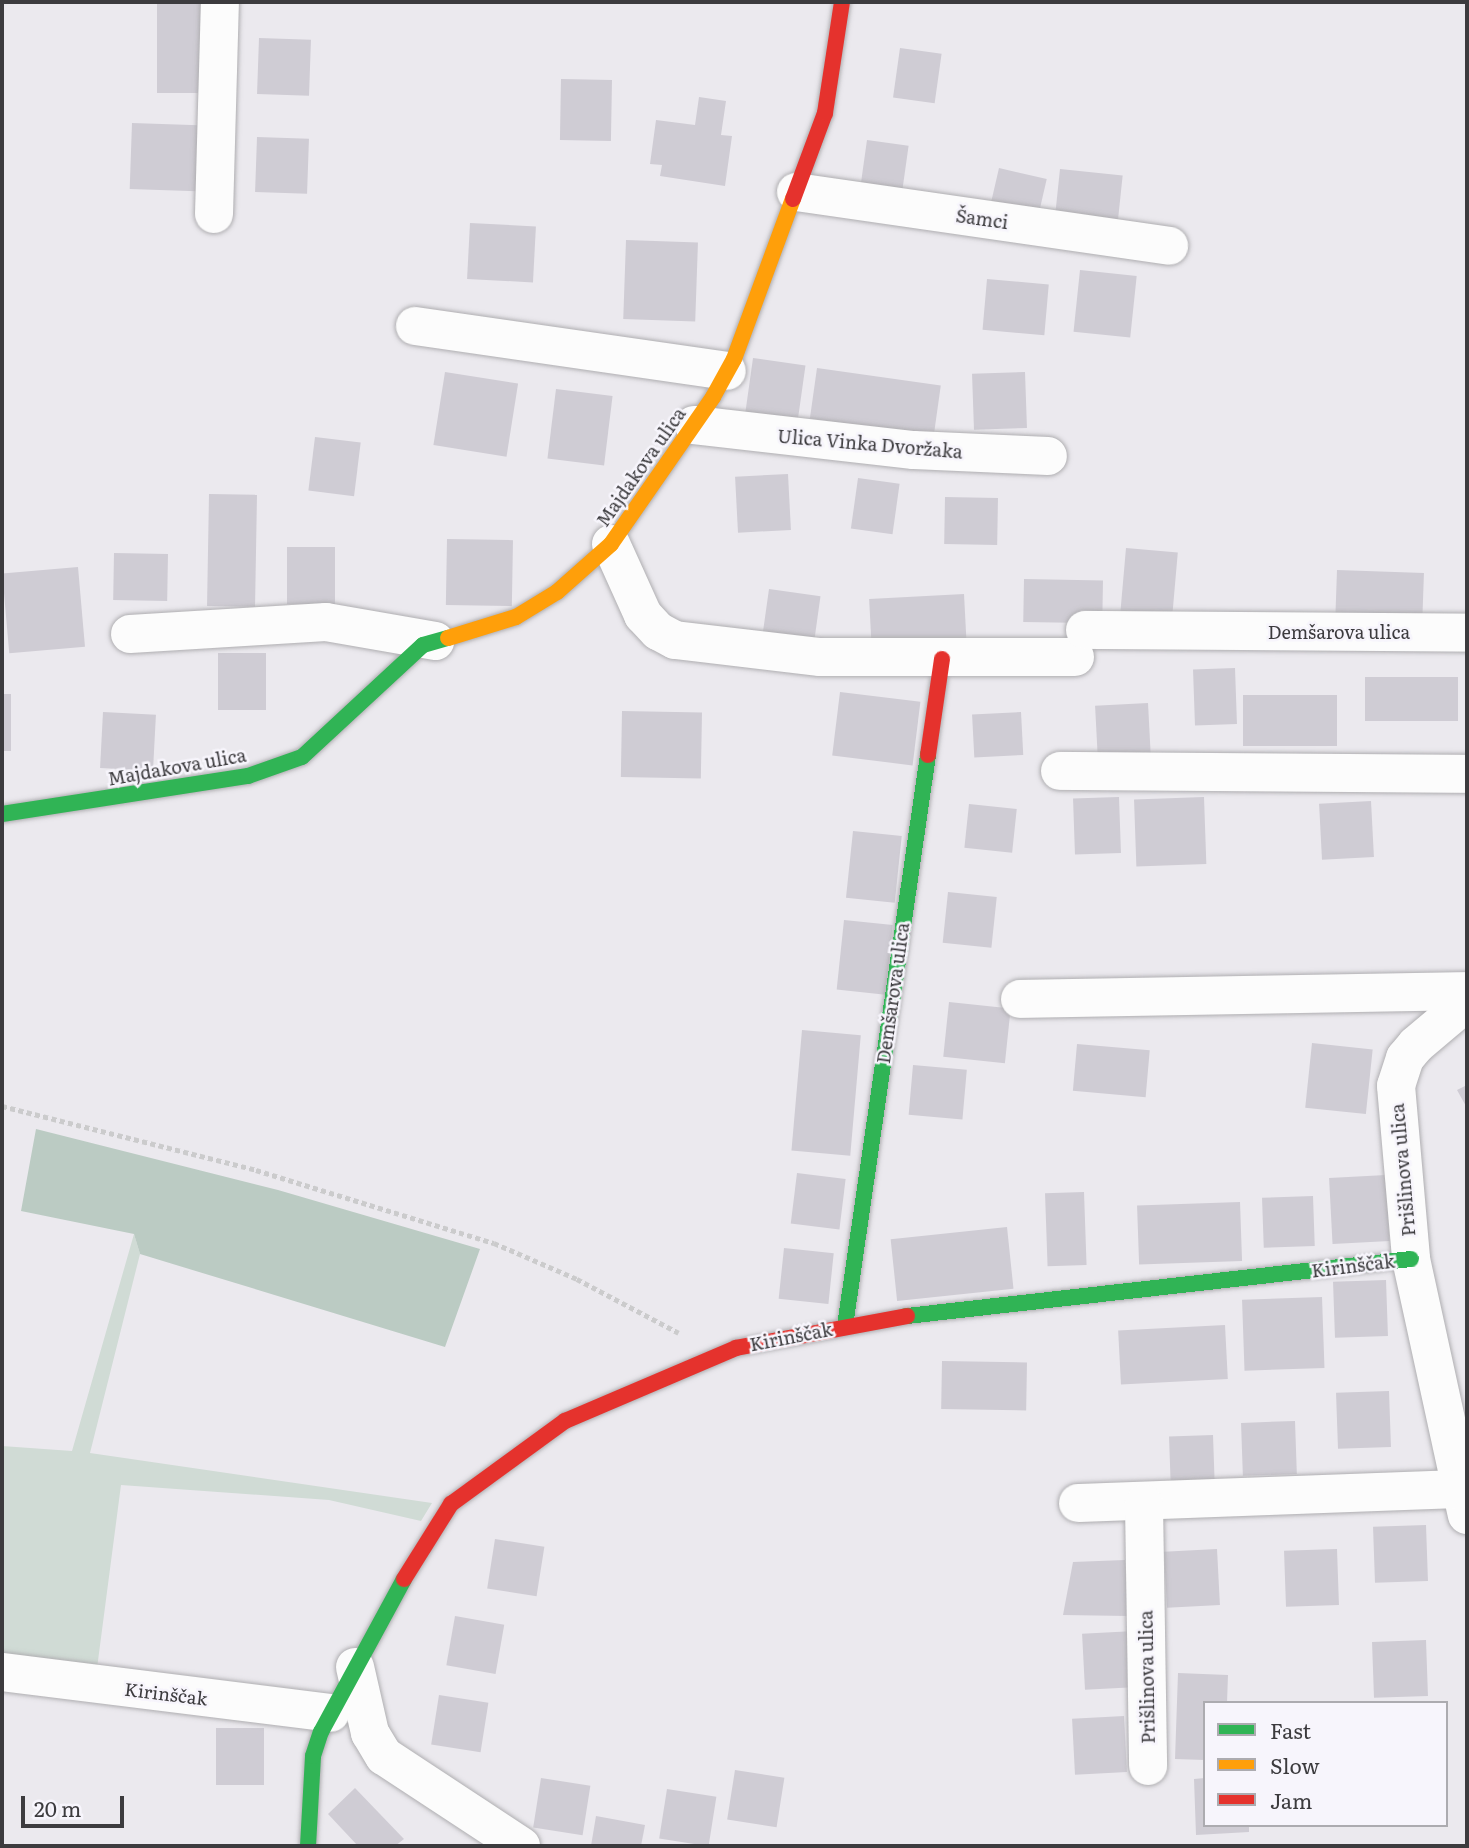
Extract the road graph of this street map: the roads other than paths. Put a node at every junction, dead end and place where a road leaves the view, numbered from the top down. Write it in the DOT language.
graph roads {
  1 [pos="220,2"];
  2 [pos="842,2"];
  3 [pos="796,192"];
  4 [pos="214,214"];
  5 [pos="1168,246"];
  6 [pos="415,326"];
  7 [pos="727,371"];
  8 [pos="694,425"];
  9 [pos="1048,456"];
  10 [pos="611,544"];
  11 [pos="1467,633"];
  12 [pos="130,634"];
  13 [pos="435,641"];
  14 [pos="942,659"];
  15 [pos="1060,771"];
  16 [pos="1467,774"];
  17 [pos="2,814"];
  18 [pos="1467,991"];
  19 [pos="1020,999"];
  20 [pos="1467,1002"];
  21 [pos="1411,1259"];
  22 [pos="845,1326"];
  23 [pos="1464,1502"];
  24 [pos="1078,1503"];
  25 [pos="1144,1504"];
  26 [pos="355,1667"];
  27 [pos="2,1672"];
  28 [pos="330,1713"];
  29 [pos="1148,1766"];
  30 [pos="308,1846"];
  31 [pos="521,1846"];
  1 -- 4 [label="street"];
  2 -- 3 [label="street, Majdakova ulica"];
  3 -- 5 [label="street, Šamci"];
  3 -- 7 [label="street, Majdakova ulica"];
  6 -- 7 [label="street"];
  7 -- 8 [label="street, Majdakova ulica"];
  8 -- 9 [label="street, Ulica Vinka Dvoržaka"];
  8 -- 10 [label="street, Majdakova ulica"];
  10 -- 13 [label="street, Majdakova ulica"];
  10 -- 14 [label="street, Demšarova ulica"];
  11 -- 14 [label="street, Demšarova ulica"];
  12 -- 13 [label="street"];
  13 -- 17 [label="street, Majdakova ulica"];
  14 -- 22 [label="street, Demšarova ulica"];
  15 -- 16 [label="street"];
  18 -- 19 [label="street"];
  20 -- 21 [label="street, Prišlinova ulica"];
  21 -- 22 [label="street, Kirinščak"];
  21 -- 23 [label="street, Prišlinova ulica"];
  22 -- 26 [label="street, Kirinščak"];
  23 -- 25 [label="street, Prišlinova ulica"];
  24 -- 25 [label="street, Prišlinova ulica"];
  25 -- 29 [label="street, Prišlinova ulica"];
  26 -- 28 [label="street, Kirinščak"];
  26 -- 31 [label="street"];
  27 -- 28 [label="street, Kirinščak"];
  28 -- 30 [label="street, Kirinščak"];
}
